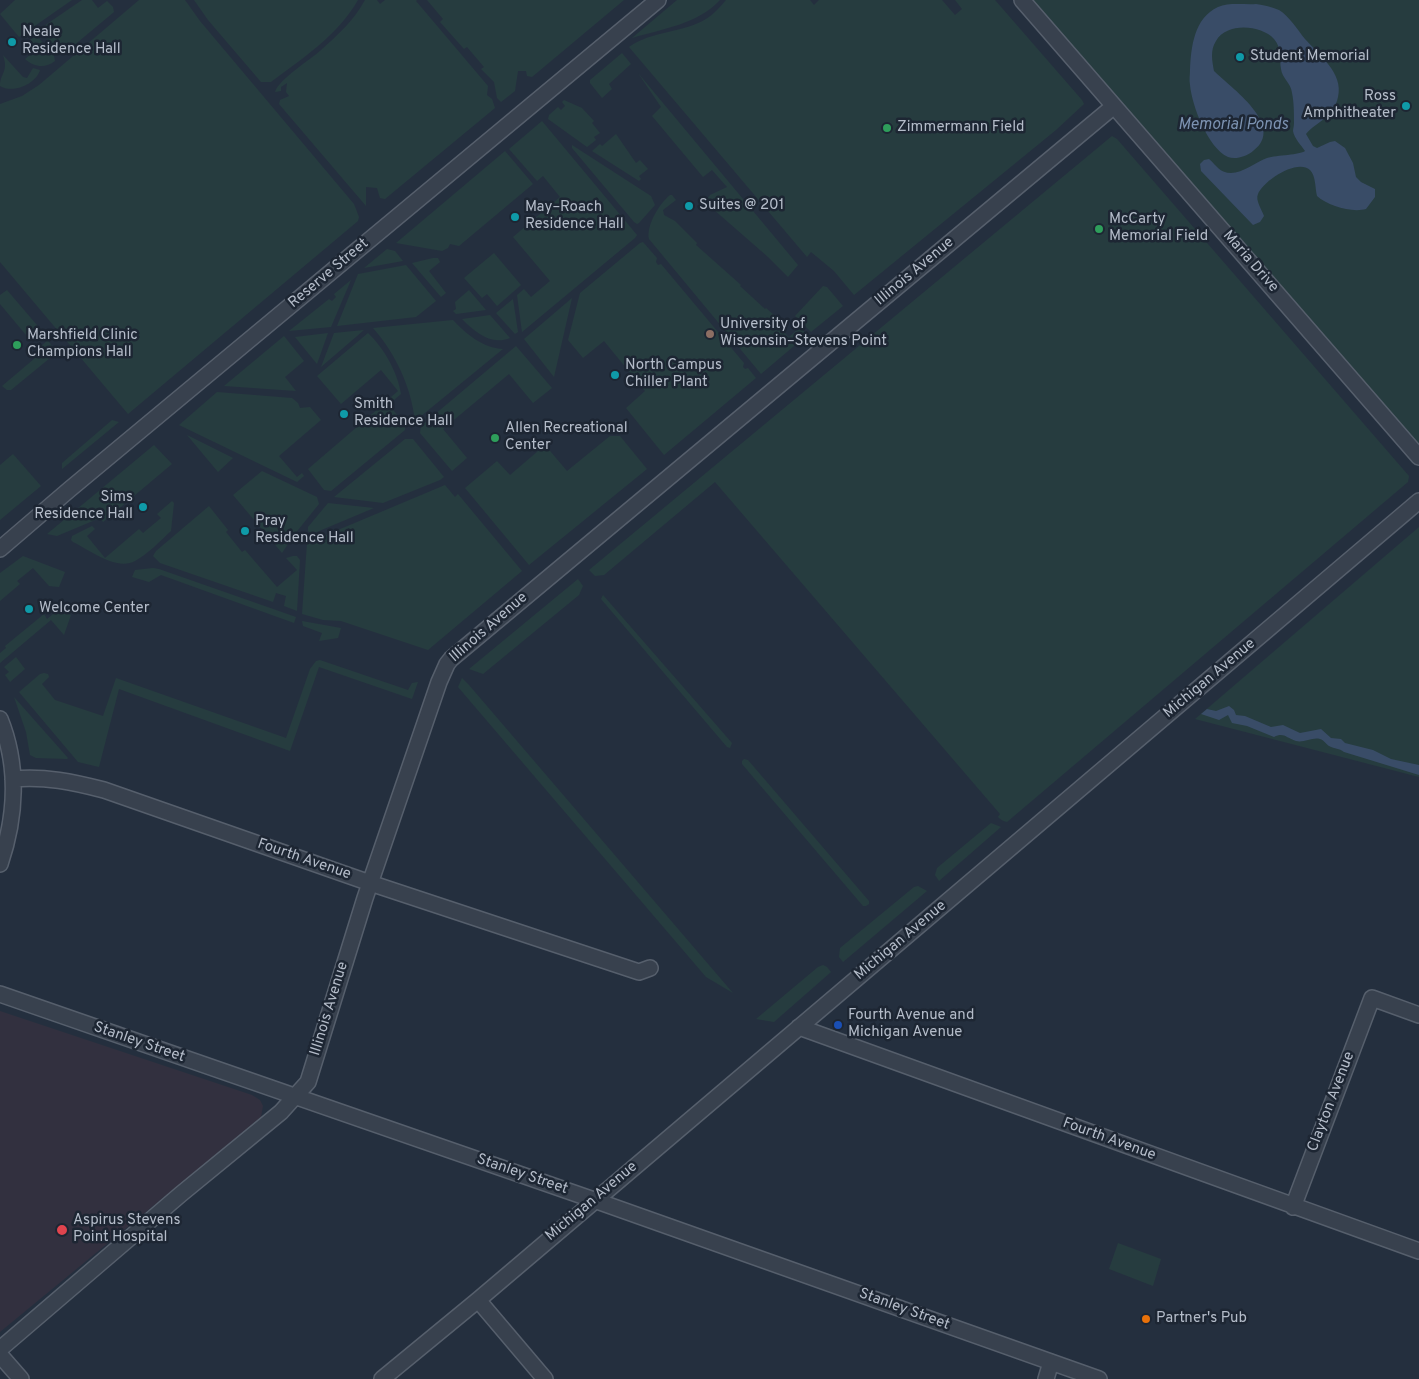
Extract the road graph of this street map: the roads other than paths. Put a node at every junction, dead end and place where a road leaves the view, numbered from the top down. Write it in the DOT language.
graph roads {
  1 [pos="658,0"];
  2 [pos="1022,0"];
  3 [pos="1114,106"];
  4 [pos="1419,456"];
  5 [pos="1419,501"];
  6 [pos="0,549"];
  7 [pos="0,719"];
  8 [pos="13,779"];
  9 [pos="0,864"];
  10 [pos="370,883"];
  11 [pos="650,968"];
  12 [pos="0,982"];
  13 [pos="0,994"];
  14 [pos="43,1009"];
  15 [pos="1419,1015"];
  16 [pos="799,1027"];
  17 [pos="295,1096"];
  18 [pos="594,1200"];
  19 [pos="1293,1207"];
  20 [pos="1419,1251"];
  21 [pos="478,1300"];
  22 [pos="0,1349"];
  23 [pos="0,1355"];
  24 [pos="1052,1362"];
  25 [pos="21,1379"];
  26 [pos="382,1379"];
  27 [pos="546,1379"];
  28 [pos="1046,1379"];
  29 [pos="1099,1379"];
  1 -- 6 [label="street, Reserve Street"];
  2 -- 3 [label="street, Maria Drive"];
  3 -- 4 [label="street, Maria Drive"];
  3 -- 10 [label="street, Illinois Avenue"];
  5 -- 16 [label="street, Michigan Avenue"];
  7 -- 8 [label="street"];
  8 -- 9 [label="street"];
  8 -- 10 [label="street, Fourth Avenue"];
  10 -- 11 [label="street, Fourth Avenue"];
  10 -- 17 [label="street, Illinois Avenue"];
  12 -- 14 [label="street"];
  13 -- 14 [label="street, Stanley Street"];
  14 -- 17 [label="street, Stanley Street"];
  15 -- 19 [label="street, Clayton Avenue"];
  16 -- 18 [label="street, Michigan Avenue"];
  16 -- 19 [label="street, Fourth Avenue"];
  17 -- 18 [label="street, Stanley Street"];
  17 -- 22 [label="street, Illinois Avenue"];
  18 -- 21 [label="street, Michigan Avenue"];
  18 -- 24 [label="street, Stanley Street"];
  19 -- 20 [label="street, Fourth Avenue"];
  21 -- 26 [label="street, Michigan Avenue"];
  21 -- 27 [label="street"];
  23 -- 25 [label="street"];
  24 -- 28 [label="street"];
  24 -- 29 [label="street, Stanley Street"];
}
